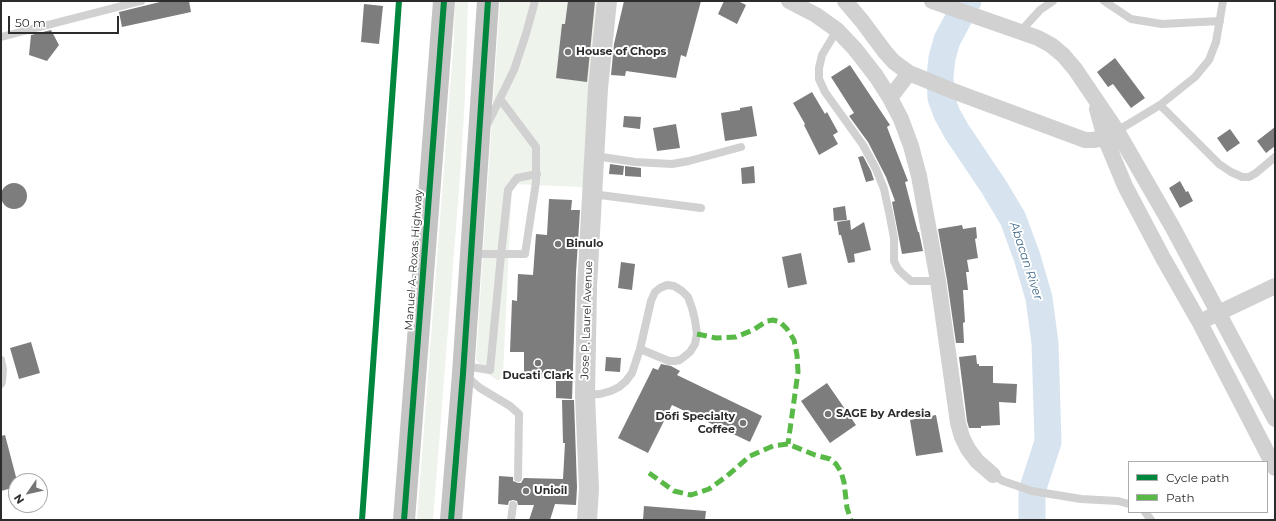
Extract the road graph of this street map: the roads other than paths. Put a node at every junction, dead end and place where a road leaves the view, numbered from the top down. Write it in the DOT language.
graph roads {
  1 [pos="141,1"];
  2 [pos="444,1"];
  3 [pos="488,1"];
  4 [pos="535,1"];
  5 [pos="607,1"];
  6 [pos="789,1"];
  7 [pos="845,1"];
  8 [pos="932,1"];
  9 [pos="1039,1"];
  10 [pos="1053,1"];
  11 [pos="1104,1"];
  12 [pos="1223,1"];
  13 [pos="1040,10"];
  14 [pos="1220,21"];
  15 [pos="837,30"];
  16 [pos="1020,32"];
  17 [pos="1,36"];
  18 [pos="909,72"];
  19 [pos="890,98"];
  20 [pos="500,99"];
  21 [pos="1160,105"];
  22 [pos="1111,135"];
  23 [pos="478,144"];
  24 [pos="741,147"];
  25 [pos="594,156"];
  26 [pos="1275,157"];
  27 [pos="537,174"];
  28 [pos="592,194"];
  29 [pos="702,208"];
  30 [pos="470,254"];
  31 [pos="501,255"];
  32 [pos="938,281"];
  33 [pos="1275,286"];
  34 [pos="1218,312"];
  35 [pos="1200,323"];
  36 [pos="640,349"];
  37 [pos="1,360"];
  38 [pos="463,370"];
  39 [pos="1,384"];
  40 [pos="585,395"];
  41 [pos="1275,419"];
  42 [pos="1275,468"];
  43 [pos="993,475"];
  44 [pos="518,478"];
  45 [pos="1128,504"];
  46 [pos="513,505"];
  47 [pos="404,520"];
  48 [pos="451,520"];
  49 [pos="511,520"];
  50 [pos="586,520"];
  1 -- 17 [label="lane"];
  2 -- 47 [label="main road, Manuel A. Roxas Highway"];
  3 -- 23 [label="main road"];
  4 -- 20 [label="lane"];
  5 -- 25 [label="street, Jose P. Laurel Avenue"];
  6 -- 15 [label="street"];
  7 -- 18 [label="street"];
  8 -- 16 [label="street"];
  9 -- 13 [label="lane"];
  10 -- 13 [label="lane"];
  11 -- 14 [label="lane"];
  12 -- 14 [label="lane"];
  13 -- 16 [label="lane"];
  14 -- 21 [label="lane"];
  15 -- 19 [label="street"];
  15 -- 32 [label="lane"];
  16 -- 22 [label="street"];
  18 -- 19 [label="street"];
  18 -- 22 [label="street"];
  19 -- 32 [label="street"];
  20 -- 23 [label="lane"];
  20 -- 27 [label="lane"];
  21 -- 22 [label="lane"];
  21 -- 26 [label="lane"];
  22 -- 34 [label="street"];
  22 -- 35 [label="street"];
  23 -- 30 [label="main road"];
  24 -- 25 [label="lane"];
  25 -- 28 [label="street, Jose P. Laurel Avenue"];
  27 -- 31 [label="lane"];
  27 -- 31 [label="lane"];
  28 -- 29 [label="lane"];
  28 -- 40 [label="street, Jose P. Laurel Avenue"];
  30 -- 31 [label="lane"];
  30 -- 38 [label="main road"];
  31 -- 38 [label="lane"];
  32 -- 43 [label="street"];
  33 -- 34 [label="street"];
  34 -- 35 [label="street"];
  34 -- 41 [label="street"];
  35 -- 42 [label="street"];
  36 -- 36 [label="lane"];
  36 -- 40 [label="lane"];
  37 -- 39 [label="lane"];
  38 -- 44 [label="lane"];
  38 -- 48 [label="main road"];
  40 -- 50 [label="street, Jose P. Laurel Avenue"];
  43 -- 45 [label="lane"];
  46 -- 49 [label="lane"];
}
